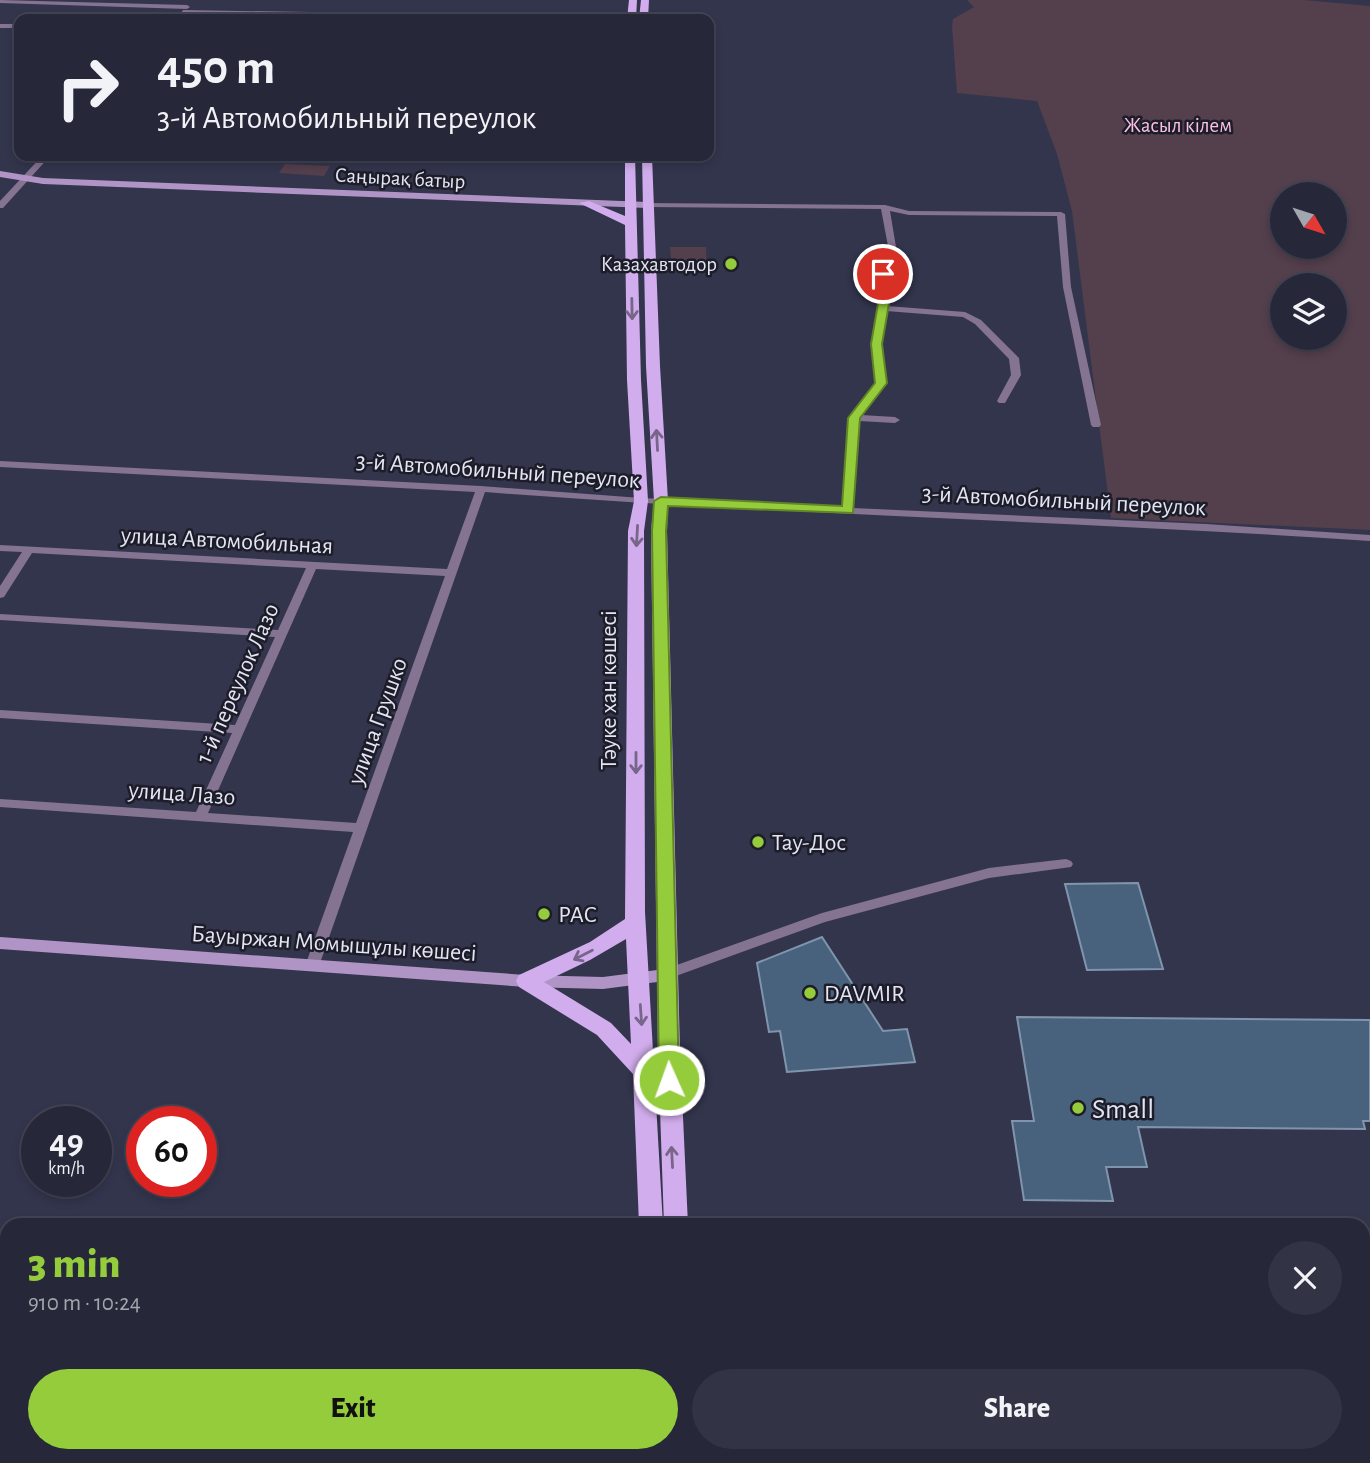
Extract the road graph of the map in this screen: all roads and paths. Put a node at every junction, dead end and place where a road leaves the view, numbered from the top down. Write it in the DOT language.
graph roads {
  1 [pos="194,0"];
  2 [pos="0,1"];
  3 [pos="185,9"];
  4 [pos="180,14"];
  5 [pos="311,14"];
  6 [pos="41,161"];
  7 [pos="632,161"];
  8 [pos="646,161"];
  9 [pos="0,174"];
  10 [pos="26,178"];
  11 [pos="585,203"];
  12 [pos="0,205"];
  13 [pos="639,205"];
  14 [pos="884,206"];
  15 [pos="631,223"];
  16 [pos="883,308"];
  17 [pos="1002,401"];
  18 [pos="854,418"];
  19 [pos="895,420"];
  20 [pos="1096,425"];
  21 [pos="0,464"];
  22 [pos="481,489"];
  23 [pos="641,501"];
  24 [pos="661,501"];
  25 [pos="848,510"];
  26 [pos="1370,538"];
  27 [pos="0,548"];
  28 [pos="29,550"];
  29 [pos="312,566"];
  30 [pos="452,573"];
  31 [pos="0,595"];
  32 [pos="0,617"];
  33 [pos="281,634"];
  34 [pos="0,714"];
  35 [pos="239,729"];
  36 [pos="0,803"];
  37 [pos="201,817"];
  38 [pos="361,828"];
  39 [pos="1066,864"];
  40 [pos="636,921"];
  41 [pos="0,943"];
  42 [pos="312,966"];
  43 [pos="665,975"];
  44 [pos="526,981"];
  45 [pos="638,981"];
  46 [pos="645,1072"];
  47 [pos="650,1218"];
  48 [pos="676,1218"];
  1 -- 3 [label="street"];
  2 -- 3 [label="street"];
  3 -- 4 [label="street"];
  3 -- 5 [label="street"];
  6 -- 10 [label="street"];
  7 -- 13 [label="main road, Тәуке хан көшесі"];
  8 -- 13 [label="main road, Тәуке хан көшесі"];
  9 -- 10 [label="street, Саңырақ батыр"];
  10 -- 11 [label="street, Саңырақ батыр"];
  10 -- 12 [label="street"];
  11 -- 13 [label="street, Саңырақ батыр"];
  11 -- 15 [label="main road"];
  13 -- 14 [label="street"];
  13 -- 15 [label="main road, Тәуке хан көшесі"];
  24 -- 13 [label="main road, Тәуке хан көшесі, one-way"];
  14 -- 16 [label="street"];
  14 -- 20 [label="street"];
  15 -- 23 [label="main road, Тәуке хан көшесі, one-way"];
  16 -- 17 [label="street"];
  16 -- 18 [label="street"];
  18 -- 19 [label="street"];
  18 -- 25 [label="street"];
  21 -- 22 [label="street, 3-й Автомобильный переулок"];
  22 -- 23 [label="street, 3-й Автомобильный переулок"];
  22 -- 30 [label="street, улица Грушко"];
  23 -- 24 [label="street, 3-й Автомобильный переулок"];
  23 -- 40 [label="main road, Тәуке хан көшесі, one-way"];
  24 -- 25 [label="street, 3-й Автомобильный переулок"];
  24 -- 43 [label="main road, Тәуке хан көшесі"];
  25 -- 26 [label="street, 3-й Автомобильный переулок"];
  27 -- 28 [label="street, улица Автомобильная"];
  28 -- 29 [label="street, улица Автомобильная"];
  28 -- 31 [label="street"];
  29 -- 30 [label="street, улица Автомобильная"];
  29 -- 33 [label="street, 1-й переулок Лазо"];
  30 -- 38 [label="street, улица Грушко"];
  32 -- 33 [label="street"];
  33 -- 35 [label="street, 1-й переулок Лазо"];
  34 -- 35 [label="street"];
  35 -- 37 [label="street, 1-й переулок Лазо"];
  36 -- 37 [label="street, улица Лазо"];
  37 -- 38 [label="street, улица Лазо"];
  38 -- 42 [label="street, улица Грушко"];
  39 -- 43 [label="street"];
  40 -- 44 [label="main road, one-way"];
  40 -- 45 [label="main road, Тәуке хан көшесі"];
  41 -- 42 [label="street, Бауыржан Момышұлы көшесі"];
  42 -- 44 [label="street, Бауыржан Момышұлы көшесі"];
  43 -- 45 [label="street, Бауыржан Момышұлы көшесі"];
  48 -- 43 [label="main road, Тәуке хан көшесі, one-way"];
  44 -- 45 [label="street, Бауыржан Момышұлы көшесі"];
  44 -- 46 [label="main road"];
  45 -- 46 [label="main road, Тәуке хан көшесі, one-way"];
  46 -- 47 [label="main road, Тәуке хан көшесі"];
}
